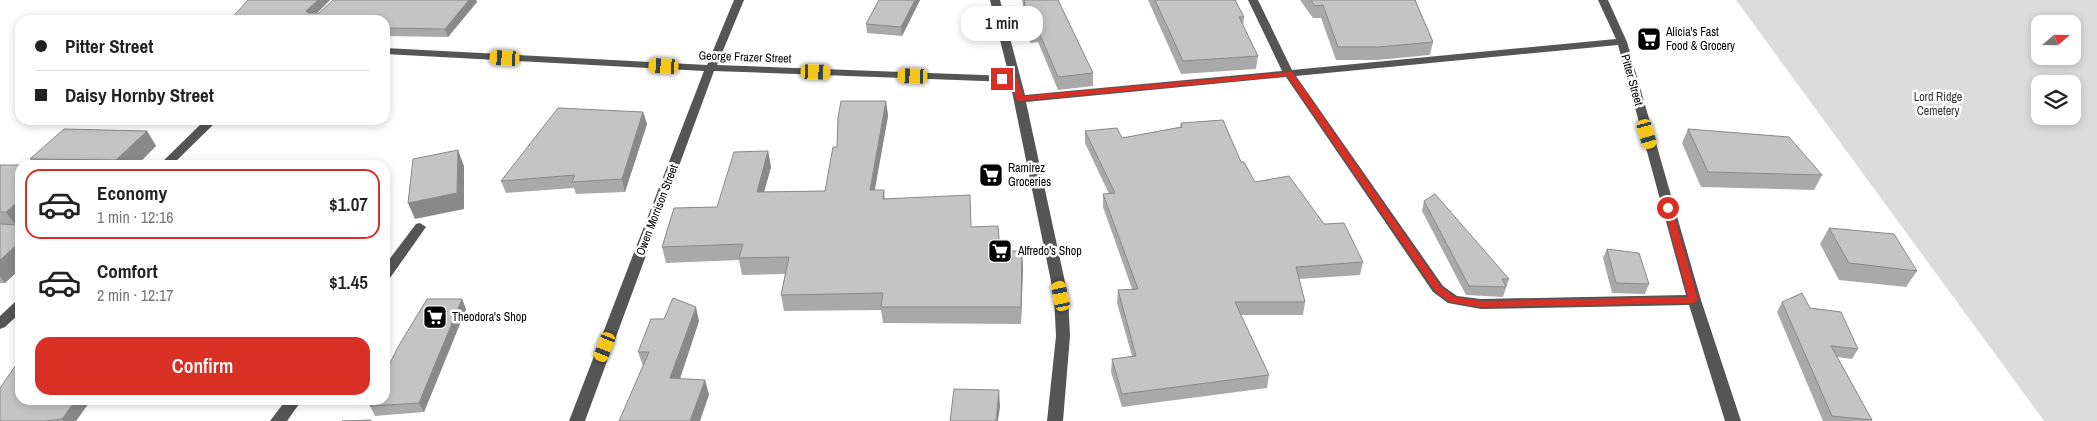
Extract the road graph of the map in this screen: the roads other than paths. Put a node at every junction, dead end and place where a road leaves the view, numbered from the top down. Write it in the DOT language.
graph roads {
  1 [pos="739,0"];
  2 [pos="995,0"];
  3 [pos="1253,0"];
  4 [pos="1603,0"];
  5 [pos="1622,42"];
  6 [pos="390,51"];
  7 [pos="710,69"];
  8 [pos="1289,74"];
  9 [pos="1015,80"];
  10 [pos="1020,99"];
  11 [pos="207,125"];
  12 [pos="170,160"];
  13 [pos="420,227"];
  14 [pos="390,269"];
  15 [pos="1694,300"];
  16 [pos="15,310"];
  17 [pos="0,324"];
  18 [pos="290,405"];
  19 [pos="278,421"];
  20 [pos="577,421"];
  21 [pos="1055,421"];
  22 [pos="1733,421"];
  1 -- 7 [label="street, Owen Morrison Street"];
  2 -- 9 [label="street"];
  3 -- 8 [label="street"];
  4 -- 5 [label="street, Pitter Street"];
  5 -- 8 [label="street"];
  5 -- 15 [label="street, Pitter Street"];
  6 -- 7 [label="street, George Frazer Street"];
  7 -- 9 [label="street, George Frazer Street"];
  7 -- 20 [label="street, Owen Morrison Street"];
  8 -- 10 [label="street"];
  8 -- 15 [label="street"];
  9 -- 10 [label="street"];
  10 -- 21 [label="street"];
  11 -- 12 [label="street"];
  13 -- 14 [label="street"];
  15 -- 22 [label="street, Pitter Street"];
  16 -- 17 [label="street"];
  18 -- 19 [label="street"];
}
